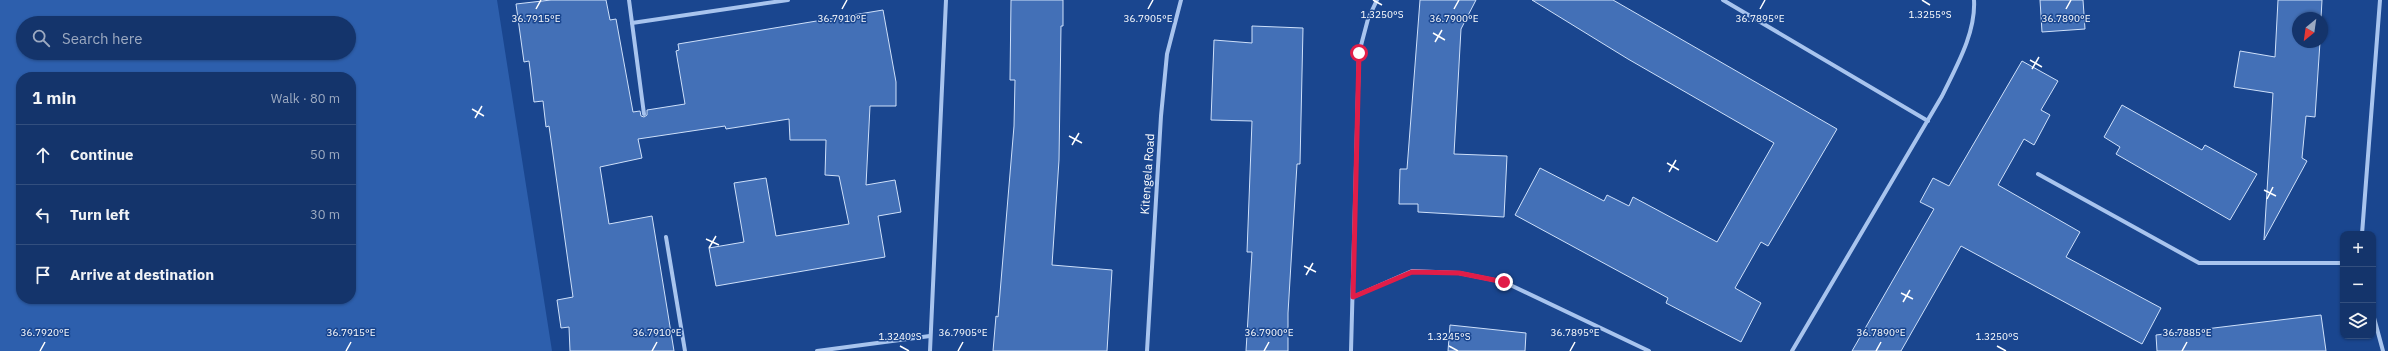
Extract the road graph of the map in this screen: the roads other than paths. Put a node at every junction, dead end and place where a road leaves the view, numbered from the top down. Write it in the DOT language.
graph roads {
  1 [pos="629,0"];
  2 [pos="788,0"];
  3 [pos="946,0"];
  4 [pos="1181,0"];
  5 [pos="1377,0"];
  6 [pos="1723,0"];
  7 [pos="1974,0"];
  8 [pos="2380,0"];
  9 [pos="632,23"];
  10 [pos="644,114"];
  11 [pos="1928,121"];
  12 [pos="2038,174"];
  13 [pos="2362,231"];
  14 [pos="666,237"];
  15 [pos="2340,263"];
  16 [pos="1353,297"];
  17 [pos="2376,325"];
  18 [pos="930,336"];
  19 [pos="684,351"];
  20 [pos="817,351"];
  21 [pos="930,351"];
  22 [pos="1147,351"];
  23 [pos="1351,351"];
  24 [pos="1649,351"];
  25 [pos="1792,351"];
  26 [pos="2383,351"];
  1 -- 9 [label="street"];
  2 -- 9 [label="street"];
  3 -- 18 [label="street"];
  4 -- 22 [label="street, Kitengela Road"];
  5 -- 16 [label="street"];
  6 -- 11 [label="street"];
  7 -- 11 [label="street"];
  8 -- 13 [label="street"];
  9 -- 10 [label="street"];
  11 -- 25 [label="street"];
  12 -- 15 [label="street"];
  14 -- 19 [label="street"];
  16 -- 23 [label="street"];
  16 -- 24 [label="street"];
  17 -- 26 [label="street"];
  18 -- 20 [label="street"];
  18 -- 21 [label="street"];
}
